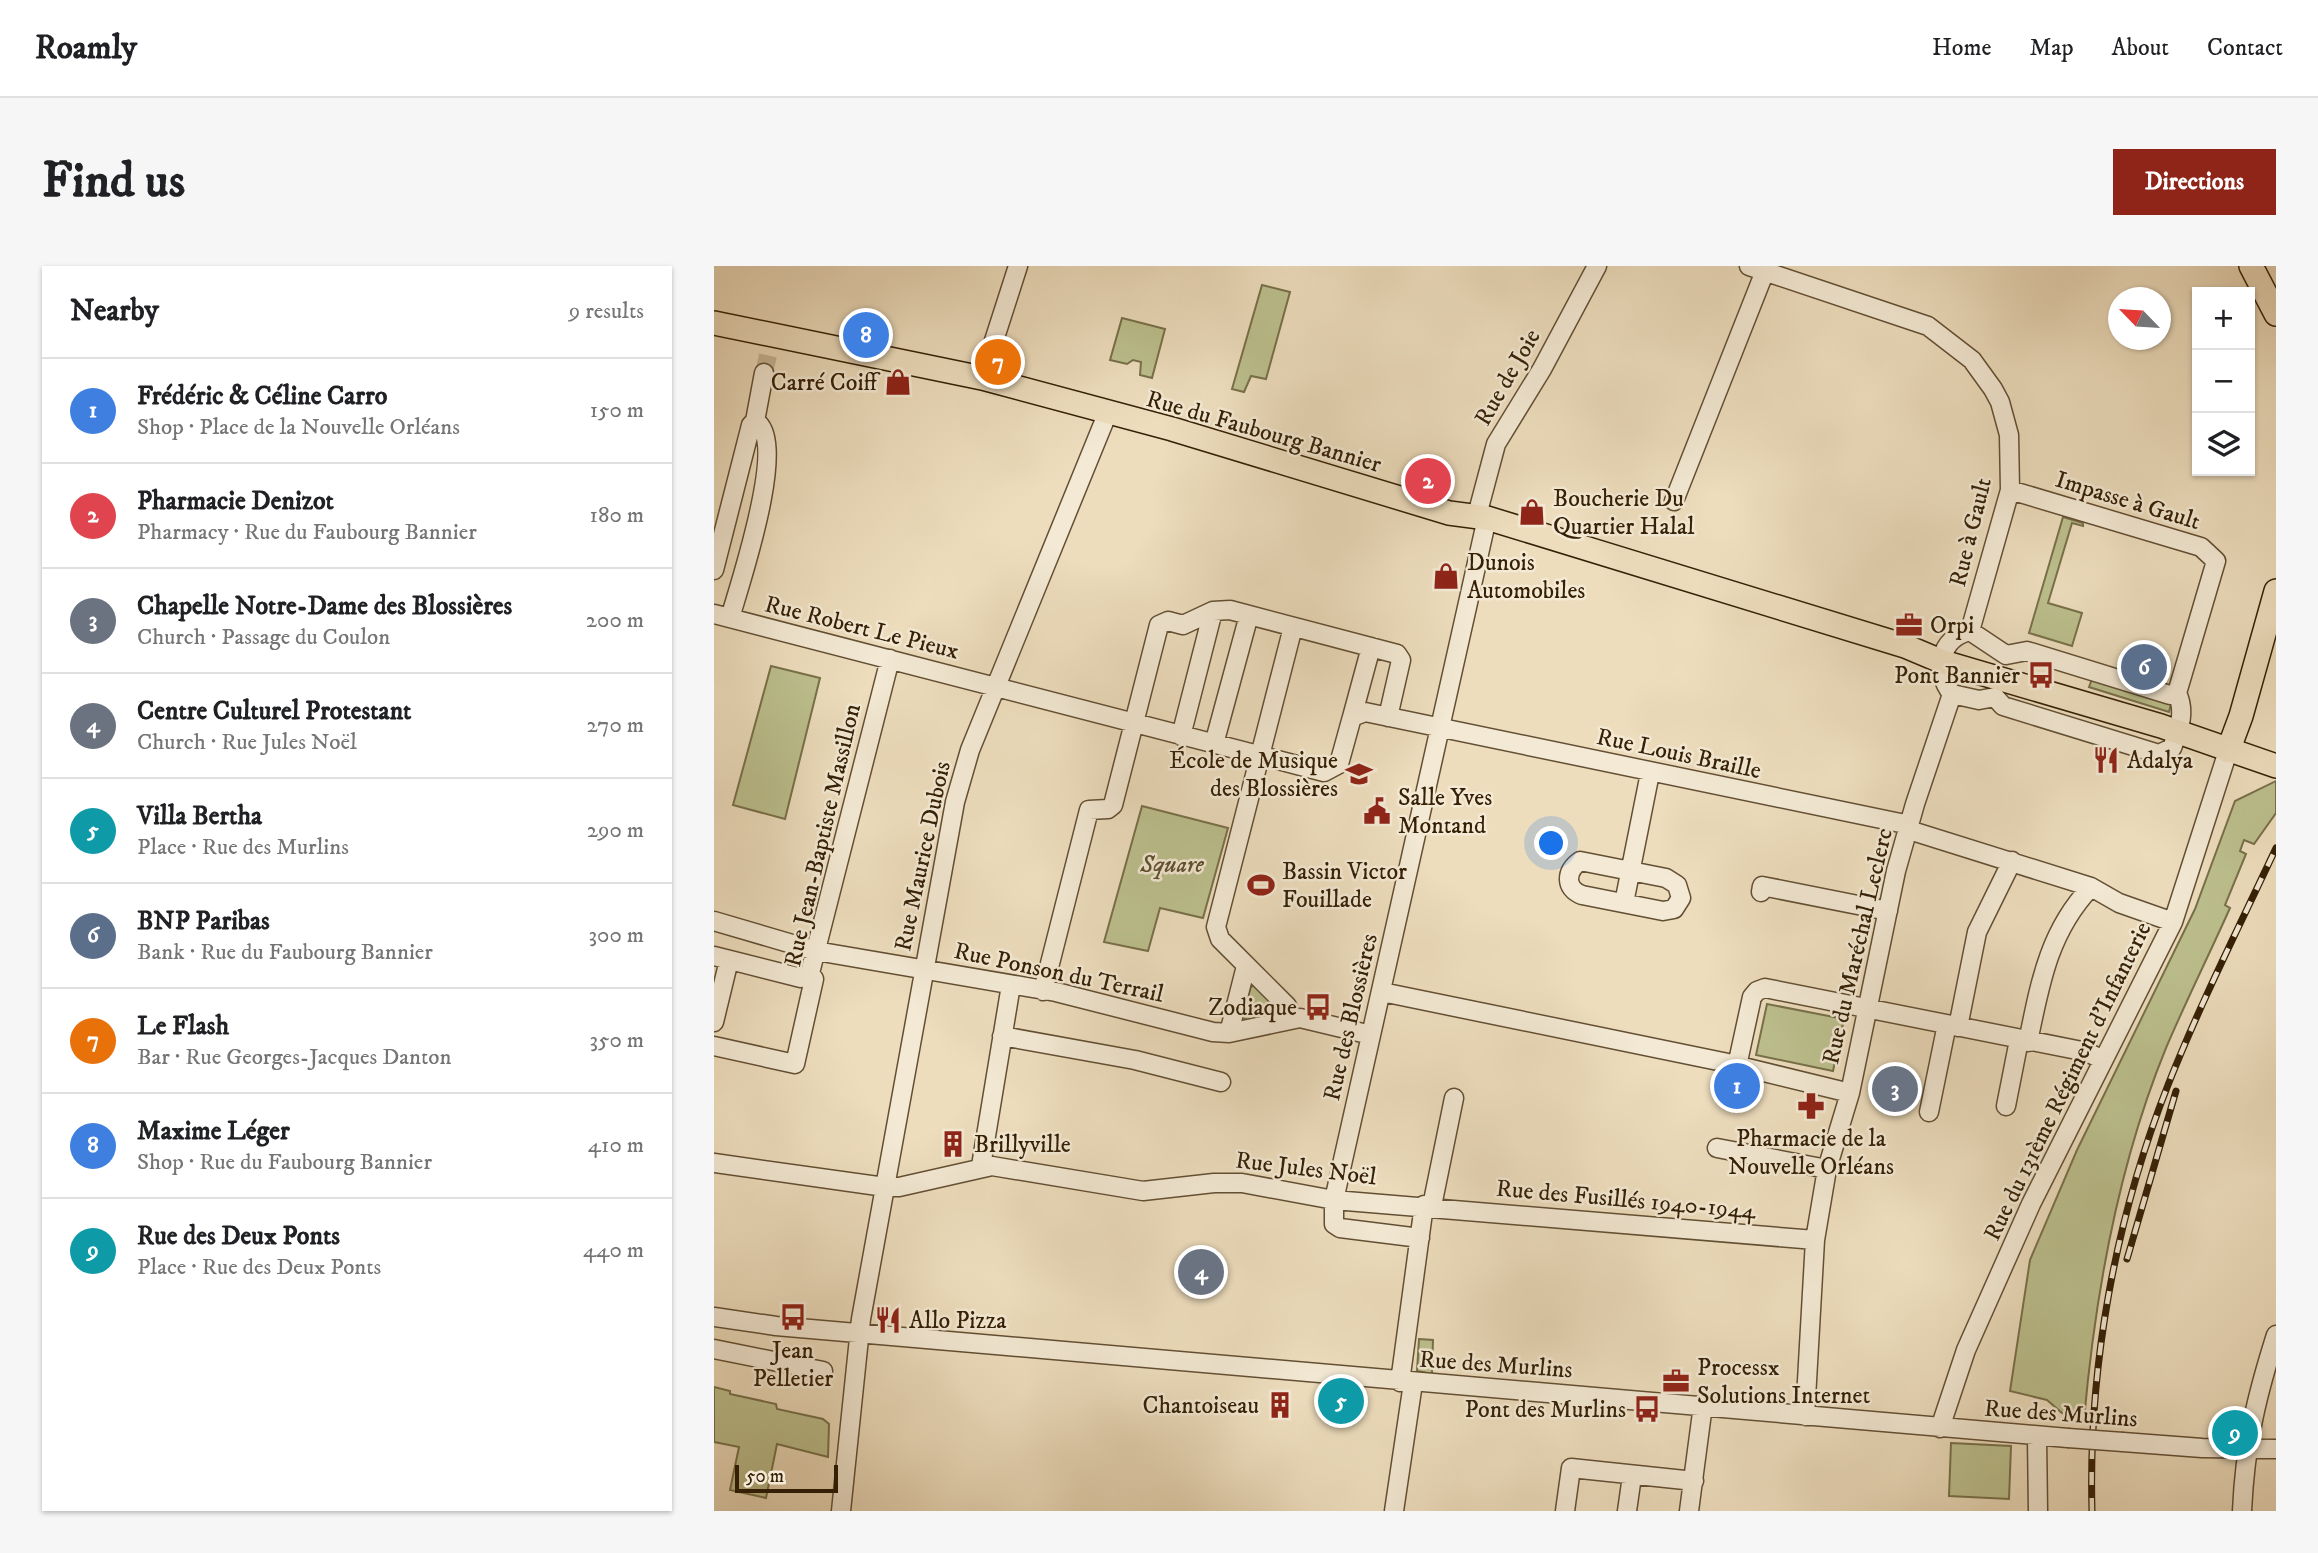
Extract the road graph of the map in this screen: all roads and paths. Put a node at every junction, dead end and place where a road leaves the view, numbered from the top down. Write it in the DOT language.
graph roads {
  1 [pos="1018,266"];
  2 [pos="1597,266"];
  3 [pos="2251,266"];
  4 [pos="2265,266"];
  5 [pos="1757,269"];
  6 [pos="2276,282"];
  7 [pos="2276,314"];
  8 [pos="714,323"];
  9 [pos="764,373"];
  10 [pos="982,378"];
  11 [pos="1108,412"];
  12 [pos="755,421"];
  13 [pos="2010,490"];
  14 [pos="1674,501"];
  15 [pos="1482,519"];
  16 [pos="714,570"];
  17 [pos="2276,591"];
  18 [pos="1213,611"];
  19 [pos="1249,615"];
  20 [pos="722,616"];
  21 [pos="1293,627"];
  22 [pos="1970,631"];
  23 [pos="1371,647"];
  24 [pos="1944,658"];
  25 [pos="890,659"];
  26 [pos="2001,676"];
  27 [pos="997,687"];
  28 [pos="2177,693"];
  29 [pos="1952,694"];
  30 [pos="1352,716"];
  31 [pos="1388,717"];
  32 [pos="1133,723"];
  33 [pos="2179,727"];
  34 [pos="1439,728"];
  35 [pos="1181,736"];
  36 [pos="1214,744"];
  37 [pos="2230,745"];
  38 [pos="2276,754"];
  39 [pos="1260,755"];
  40 [pos="2276,765"];
  41 [pos="1650,773"];
  42 [pos="1909,827"];
  43 [pos="2012,860"];
  44 [pos="1630,871"];
  45 [pos="2091,887"];
  46 [pos="1761,892"];
  47 [pos="1624,903"];
  48 [pos="1888,911"];
  49 [pos="714,921"];
  50 [pos="2173,922"];
  51 [pos="816,951"];
  52 [pos="722,958"];
  53 [pos="1246,966"];
  54 [pos="923,968"];
  55 [pos="810,973"];
  56 [pos="1011,985"];
  57 [pos="1043,991"];
  58 [pos="1382,992"];
  59 [pos="1867,1007"];
  60 [pos="1292,1019"];
  61 [pos="714,1023"];
  62 [pos="1952,1026"];
  63 [pos="1229,1033"];
  64 [pos="1371,1035"];
  65 [pos="1002,1036"];
  66 [pos="2023,1041"];
  67 [pos="714,1046"];
  68 [pos="2104,1060"];
  69 [pos="1737,1066"];
  70 [pos="1221,1082"];
  71 [pos="1850,1093"];
  72 [pos="1454,1098"];
  73 [pos="2006,1106"];
  74 [pos="1929,1112"];
  75 [pos="1717,1148"];
  76 [pos="714,1163"];
  77 [pos="981,1166"];
  78 [pos="1827,1169"];
  79 [pos="885,1186"];
  80 [pos="1334,1200"];
  81 [pos="1428,1206"];
  82 [pos="1420,1238"];
  83 [pos="1815,1240"];
  84 [pos="714,1317"];
  85 [pos="860,1332"];
  86 [pos="2276,1335"];
  87 [pos="714,1349"];
  88 [pos="823,1371"];
  89 [pos="1406,1382"];
  90 [pos="1703,1405"];
  91 [pos="1805,1416"];
  92 [pos="1940,1428"];
  93 [pos="2037,1437"];
  94 [pos="2246,1449"];
  95 [pos="2276,1449"];
  96 [pos="1632,1476"];
  97 [pos="1694,1481"];
  98 [pos="841,1511"];
  99 [pos="1394,1511"];
  100 [pos="1564,1511"];
  101 [pos="1627,1511"];
  102 [pos="1689,1511"];
  103 [pos="2038,1511"];
  104 [pos="2242,1511"];
  1 -- 10 [label="street"];
  2 -- 15 [label="street, Rue de Joie"];
  3 -- 7 [label="main road"];
  4 -- 6 [label="main road"];
  5 -- 13 [label="street, Rue à Gault"];
  5 -- 14 [label="street"];
  8 -- 10 [label="main road, Rue du Faubourg Bannier"];
  9 -- 12 [label="street"];
  10 -- 11 [label="main road, Rue du Faubourg Bannier"];
  11 -- 15 [label="main road, Rue du Faubourg Bannier"];
  11 -- 27 [label="street, Rue Maurice Dubois"];
  12 -- 16 [label="street"];
  12 -- 20 [label="street"];
  13 -- 22 [label="street, Rue à Gault"];
  13 -- 28 [label="street, Impasse à Gault"];
  15 -- 24 [label="main road, Rue du Faubourg Bannier"];
  15 -- 34 [label="street, Rue des Blossières"];
  17 -- 37 [label="main road"];
  18 -- 19 [label="street"];
  18 -- 32 [label="street"];
  18 -- 35 [label="street"];
  19 -- 21 [label="street"];
  19 -- 36 [label="street"];
  20 -- 25 [label="street, Rue Robert Le Pieux"];
  21 -- 23 [label="street"];
  21 -- 39 [label="street"];
  22 -- 24 [label="street"];
  22 -- 26 [label="street, Rue du Faubourg Bannier"];
  23 -- 30 [label="street"];
  23 -- 31 [label="street"];
  24 -- 26 [label="main road, Rue du Faubourg Bannier"];
  24 -- 29 [label="street"];
  25 -- 27 [label="street, Rue Robert Le Pieux"];
  25 -- 51 [label="street, Rue Jean-Baptiste Massillon"];
  26 -- 28 [label="street, Rue du Faubourg Bannier"];
  26 -- 29 [label="street, Rue du Faubourg Bannier"];
  26 -- 33 [label="main road, Rue du Faubourg Bannier"];
  27 -- 32 [label="street, Rue Robert Le Pieux"];
  27 -- 54 [label="street, Rue Maurice Dubois"];
  28 -- 33 [label="street"];
  29 -- 42 [label="street, Rue du Maréchal Leclerc"];
  30 -- 31 [label="street, Rue Louis Braille"];
  30 -- 39 [label="street, Rue Robert Le Pieux"];
  31 -- 34 [label="street, Rue Louis Braille"];
  32 -- 35 [label="street, Rue Robert Le Pieux"];
  32 -- 57 [label="street"];
  33 -- 37 [label="main road, Rue du Faubourg Bannier"];
  34 -- 41 [label="street, Rue Louis Braille"];
  34 -- 58 [label="street, Rue des Blossières"];
  35 -- 36 [label="street, Rue Robert Le Pieux"];
  36 -- 39 [label="street, Rue Robert Le Pieux"];
  37 -- 38 [label="main road, Rue du Faubourg Bannier"];
  37 -- 40 [label="main road, Rue du Faubourg Bannier"];
  37 -- 50 [label="street, Rue du 131ème Régiment d'Infanterie"];
  39 -- 53 [label="street"];
  41 -- 42 [label="street, Rue Louis Braille"];
  41 -- 44 [label="street"];
  42 -- 43 [label="street, Rue Louis Braille"];
  42 -- 48 [label="street, Rue du Maréchal Leclerc"];
  43 -- 45 [label="street, Rue Louis Braille"];
  43 -- 62 [label="street"];
  44 -- 47 [label="street"];
  44 -- 47 [label="street"];
  44 -- 47 [label="street"];
  45 -- 50 [label="street, Rue Louis Braille"];
  45 -- 66 [label="street"];
  46 -- 48 [label="street"];
  48 -- 59 [label="street, Rue du Maréchal Leclerc"];
  49 -- 51 [label="street, Rue Ponson du Terrail"];
  50 -- 68 [label="street, Rue du 131ème Régiment d'Infanterie"];
  51 -- 54 [label="street, Rue Ponson du Terrail"];
  51 -- 55 [label="street, Rue Jean-Baptiste Massillon"];
  52 -- 55 [label="street"];
  52 -- 61 [label="street"];
  53 -- 60 [label="street"];
  53 -- 63 [label="street"];
  54 -- 56 [label="street, Rue Ponson du Terrail"];
  54 -- 79 [label="street, Rue Maurice Dubois"];
  55 -- 67 [label="street, Rue Jean-Baptiste Massillon"];
  56 -- 57 [label="street, Rue Ponson du Terrail"];
  56 -- 65 [label="street"];
  57 -- 63 [label="street, Rue Ponson du Terrail"];
  58 -- 64 [label="street, Rue des Blossières"];
  58 -- 69 [label="street"];
  59 -- 62 [label="street"];
  59 -- 69 [label="street"];
  59 -- 71 [label="street, Rue du Maréchal Leclerc"];
  60 -- 63 [label="street, Rue Ponson du Terrail"];
  60 -- 64 [label="street"];
  62 -- 66 [label="street"];
  62 -- 74 [label="street"];
  64 -- 80 [label="street, Rue des Blossières"];
  65 -- 70 [label="street"];
  65 -- 77 [label="street"];
  66 -- 68 [label="street"];
  66 -- 73 [label="street"];
  68 -- 92 [label="street, Rue du 131ème Régiment d'Infanterie"];
  69 -- 71 [label="street"];
  71 -- 78 [label="street, Rue du Maréchal Leclerc"];
  72 -- 81 [label="street"];
  75 -- 78 [label="street"];
  76 -- 79 [label="street, Rue Jules Noël"];
  77 -- 79 [label="street, Rue Jules Noël"];
  77 -- 80 [label="street, Rue Jules Noël"];
  78 -- 83 [label="street, Rue du Maréchal Leclerc"];
  79 -- 85 [label="street, Rue Maurice Dubois"];
  80 -- 81 [label="street, Rue Jules Noël"];
  80 -- 82 [label="street"];
  81 -- 82 [label="street"];
  81 -- 83 [label="street, Rue des Fusillés 1940-1944"];
  82 -- 89 [label="street"];
  83 -- 91 [label="street, Rue du Maréchal Leclerc"];
  84 -- 85 [label="street, Rue des Murlins"];
  85 -- 89 [label="street, Rue des Murlins"];
  85 -- 98 [label="street, Rue Maurice Dubois"];
  86 -- 94 [label="street"];
  87 -- 88 [label="street"];
  89 -- 90 [label="street, Rue des Murlins"];
  89 -- 99 [label="street"];
  90 -- 91 [label="street, Rue des Murlins"];
  90 -- 97 [label="street"];
  91 -- 92 [label="street, Rue des Murlins"];
  92 -- 93 [label="street, Rue des Murlins"];
  93 -- 94 [label="street, Rue des Murlins, bridge"];
  93 -- 103 [label="street"];
  94 -- 95 [label="street, Rue des Murlins"];
  94 -- 104 [label="street"];
  96 -- 97 [label="street"];
  96 -- 100 [label="street"];
  96 -- 101 [label="street"];
  97 -- 102 [label="street"];
}
